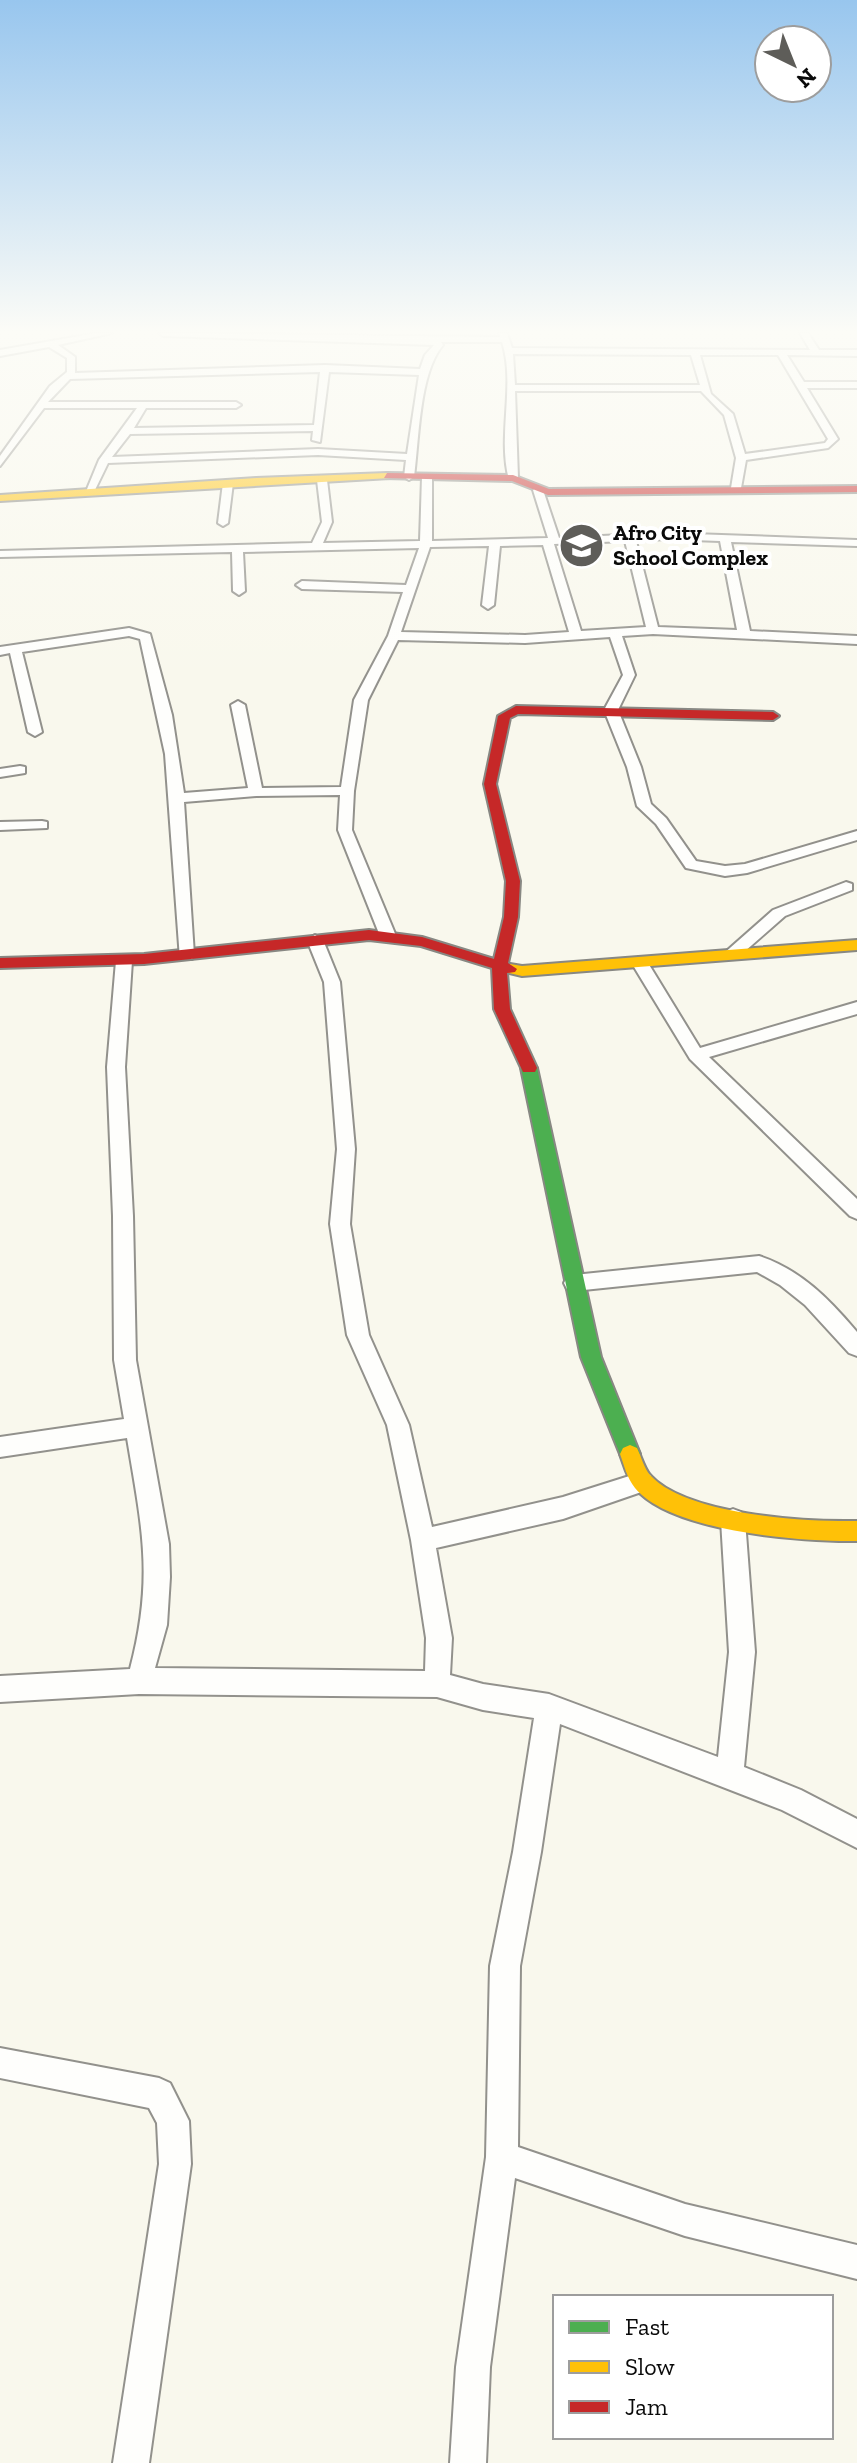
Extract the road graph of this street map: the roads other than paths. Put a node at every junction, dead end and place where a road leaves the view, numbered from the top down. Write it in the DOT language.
graph roads {
  1 [pos="114,448"];
  2 [pos="318,448"];
  3 [pos="414,448"];
  4 [pos="511,448"];
  5 [pos="738,448"];
  6 [pos="811,448"];
  7 [pos="318,452"];
  8 [pos="413,457"];
  9 [pos="741,458"];
  10 [pos="104,460"];
  11 [pos="418,477"];
  12 [pos="513,478"];
  13 [pos="322,480"];
  14 [pos="228,483"];
  15 [pos="736,488"];
  16 [pos="857,489"];
  17 [pos="538,490"];
  18 [pos="89,492"];
  19 [pos="0,498"];
  20 [pos="223,523"];
  21 [pos="629,537"];
  22 [pos="725,538"];
  23 [pos="552,541"];
  24 [pos="495,543"];
  25 [pos="857,543"];
  26 [pos="426,544"];
  27 [pos="316,546"];
  28 [pos="237,548"];
  29 [pos="0,554"];
  30 [pos="302,585"];
  31 [pos="411,589"];
  32 [pos="239,591"];
  33 [pos="488,605"];
  34 [pos="653,630"];
  35 [pos="744,633"];
  36 [pos="615,634"];
  37 [pos="394,636"];
  38 [pos="577,637"];
  39 [pos="857,640"];
  40 [pos="15,649"];
  41 [pos="0,651"];
  42 [pos="238,705"];
  43 [pos="611,710"];
  44 [pos="773,716"];
  45 [pos="35,732"];
  46 [pos="20,770"];
  47 [pos="0,773"];
  48 [pos="347,791"];
  49 [pos="256,792"];
  50 [pos="176,798"];
  51 [pos="42,825"];
  52 [pos="0,826"];
  53 [pos="857,835"];
  54 [pos="846,887"];
  55 [pos="388,936"];
  56 [pos="315,940"];
  57 [pos="857,945"];
  58 [pos="186,955"];
  59 [pos="730,955"];
  60 [pos="124,961"];
  61 [pos="639,962"];
  62 [pos="0,963"];
  63 [pos="499,968"];
  64 [pos="857,1008"];
  65 [pos="696,1055"];
  66 [pos="857,1211"];
  67 [pos="574,1283"];
  68 [pos="857,1347"];
  69 [pos="137,1427"];
  70 [pos="0,1447"];
  71 [pos="642,1482"];
  72 [pos="733,1520"];
  73 [pos="857,1531"];
  74 [pos="423,1540"];
  75 [pos="139,1681"];
  76 [pos="437,1684"];
  77 [pos="0,1689"];
  78 [pos="549,1707"];
  79 [pos="730,1775"];
  80 [pos="857,1834"];
  81 [pos="0,2063"];
  82 [pos="502,2157"];
  83 [pos="857,2262"];
  84 [pos="131,2463"];
  85 [pos="468,2463"];
  1 -- 10 [label="street"];
  2 -- 7 [label="street"];
  3 -- 8 [label="street"];
  4 -- 12 [label="street"];
  5 -- 9 [label="street"];
  6 -- 9 [label="street"];
  7 -- 8 [label="street"];
  7 -- 10 [label="street"];
  8 -- 11 [label="street"];
  9 -- 15 [label="street"];
  10 -- 18 [label="street"];
  11 -- 12 [label="street"];
  11 -- 13 [label="street"];
  11 -- 26 [label="street"];
  12 -- 17 [label="street"];
  13 -- 14 [label="street"];
  13 -- 27 [label="street"];
  14 -- 18 [label="street"];
  14 -- 20 [label="street"];
  15 -- 16 [label="street"];
  15 -- 17 [label="street"];
  17 -- 23 [label="street"];
  18 -- 19 [label="street"];
  21 -- 22 [label="street"];
  21 -- 23 [label="street"];
  21 -- 34 [label="street"];
  22 -- 25 [label="street"];
  22 -- 35 [label="street"];
  23 -- 24 [label="street"];
  23 -- 38 [label="street"];
  24 -- 26 [label="street"];
  24 -- 33 [label="street"];
  26 -- 27 [label="street"];
  26 -- 31 [label="street"];
  27 -- 28 [label="street"];
  28 -- 29 [label="street"];
  28 -- 32 [label="street"];
  30 -- 31 [label="street"];
  31 -- 37 [label="street"];
  34 -- 35 [label="street"];
  34 -- 36 [label="street"];
  35 -- 39 [label="street"];
  36 -- 38 [label="street"];
  36 -- 43 [label="street"];
  37 -- 38 [label="street"];
  37 -- 48 [label="street"];
  40 -- 41 [label="street"];
  40 -- 45 [label="street"];
  40 -- 50 [label="street"];
  42 -- 49 [label="street"];
  43 -- 44 [label="street"];
  43 -- 53 [label="street"];
  43 -- 63 [label="street"];
  46 -- 47 [label="street"];
  48 -- 49 [label="street"];
  48 -- 55 [label="street"];
  49 -- 50 [label="street"];
  50 -- 58 [label="street"];
  51 -- 52 [label="street"];
  54 -- 59 [label="street"];
  55 -- 56 [label="street"];
  55 -- 63 [label="street"];
  56 -- 58 [label="street"];
  56 -- 74 [label="street"];
  57 -- 59 [label="street"];
  58 -- 60 [label="street"];
  59 -- 61 [label="street"];
  60 -- 62 [label="street"];
  60 -- 69 [label="street"];
  61 -- 63 [label="street"];
  61 -- 65 [label="street"];
  63 -- 67 [label="street"];
  64 -- 65 [label="street"];
  65 -- 66 [label="street"];
  67 -- 68 [label="street"];
  67 -- 71 [label="street"];
  69 -- 70 [label="street"];
  69 -- 75 [label="street"];
  71 -- 72 [label="street"];
  71 -- 74 [label="street"];
  72 -- 73 [label="street"];
  72 -- 79 [label="street"];
  74 -- 76 [label="street"];
  75 -- 76 [label="street"];
  75 -- 77 [label="street"];
  76 -- 78 [label="street"];
  78 -- 79 [label="street"];
  78 -- 82 [label="street"];
  79 -- 80 [label="street"];
  81 -- 84 [label="street"];
  82 -- 83 [label="street"];
  82 -- 85 [label="street"];
}
